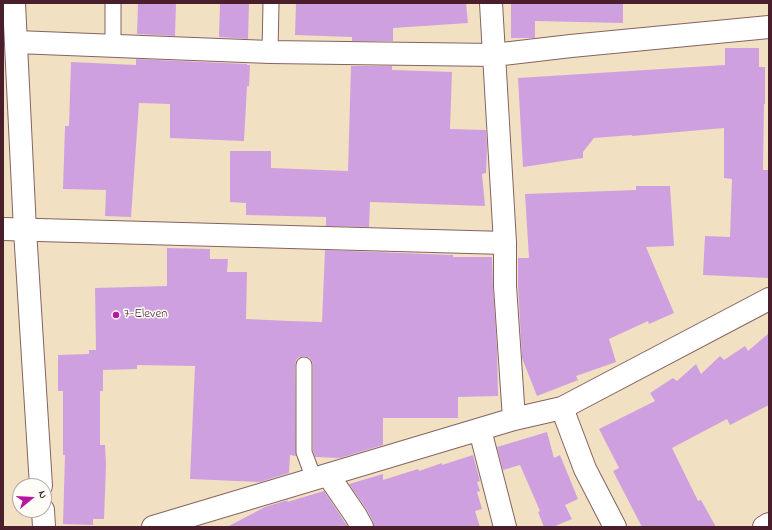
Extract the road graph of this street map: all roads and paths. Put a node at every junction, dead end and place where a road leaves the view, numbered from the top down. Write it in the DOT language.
graph roads {
  1 [pos="14,3"];
  2 [pos="113,3"];
  3 [pos="271,3"];
  4 [pos="491,3"];
  5 [pos="769,27"];
  6 [pos="16,42"];
  7 [pos="112,46"];
  8 [pos="270,52"];
  9 [pos="494,55"];
  10 [pos="3,229"];
  11 [pos="25,230"];
  12 [pos="505,243"];
  13 [pos="769,298"];
  14 [pos="304,365"];
  15 [pos="562,408"];
  16 [pos="514,419"];
  17 [pos="480,430"];
  18 [pos="321,477"];
  19 [pos="41,478"];
  20 [pos="769,524"];
  21 [pos="153,527"];
  22 [pos="362,527"];
  23 [pos="504,527"];
  24 [pos="615,527"];
  25 [pos="764,527"];
  1 -- 6 [label="street"];
  2 -- 7 [label="lane"];
  3 -- 8 [label="lane"];
  4 -- 9 [label="street"];
  5 -- 9 [label="street"];
  6 -- 7 [label="street"];
  6 -- 11 [label="street"];
  7 -- 8 [label="street"];
  8 -- 9 [label="street"];
  9 -- 12 [label="street"];
  10 -- 11 [label="street"];
  11 -- 12 [label="street"];
  11 -- 19 [label="street"];
  12 -- 16 [label="street"];
  13 -- 15 [label="street"];
  14 -- 18 [label="lane"];
  15 -- 16 [label="street"];
  15 -- 24 [label="street"];
  16 -- 17 [label="street"];
  17 -- 18 [label="street"];
  17 -- 23 [label="street"];
  18 -- 21 [label="street"];
  18 -- 22 [label="street"];
  20 -- 25 [label="street"];
}
